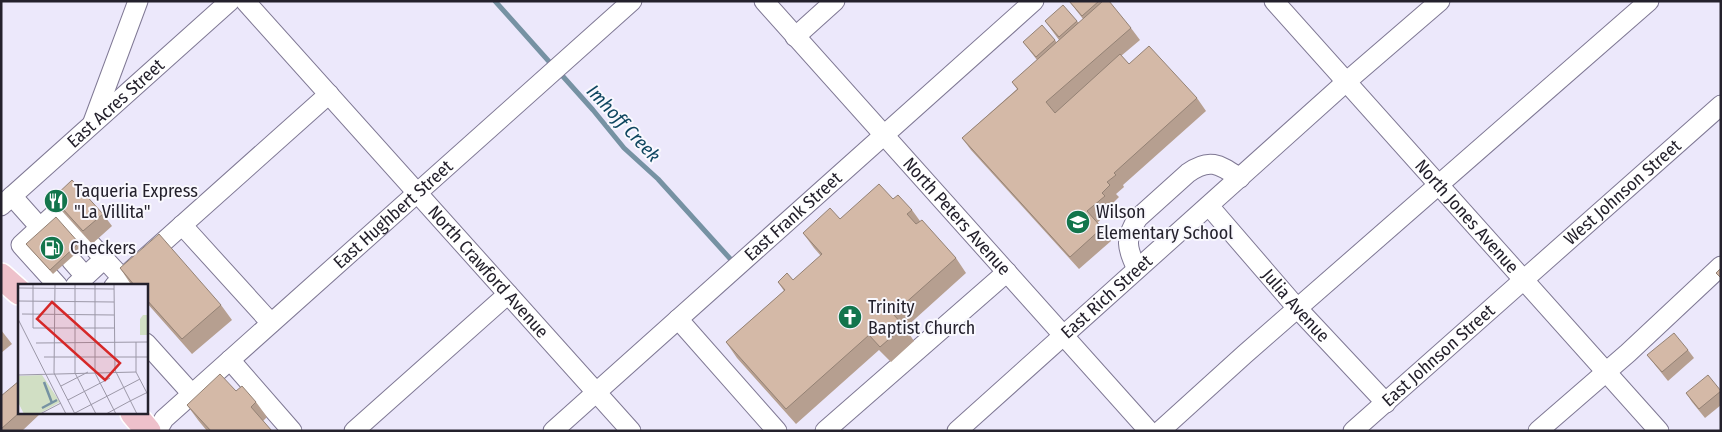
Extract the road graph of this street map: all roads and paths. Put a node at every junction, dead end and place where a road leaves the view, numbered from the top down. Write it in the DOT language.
graph roads {
  1 [pos="138,1"];
  2 [pos="230,1"];
  3 [pos="245,1"];
  4 [pos="632,1"];
  5 [pos="764,1"];
  6 [pos="836,1"];
  7 [pos="1034,1"];
  8 [pos="1274,1"];
  9 [pos="1440,1"];
  10 [pos="1649,1"];
  11 [pos="795,37"];
  12 [pos="1346,82"];
  13 [pos="329,94"];
  14 [pos="1721,105"];
  15 [pos="92,125"];
  16 [pos="884,135"];
  17 [pos="1240,178"];
  18 [pos="1438,185"];
  19 [pos="417,192"];
  20 [pos="7,201"];
  21 [pos="1209,206"];
  22 [pos="182,225"];
  23 [pos="43,230"];
  24 [pos="104,259"];
  25 [pos="71,260"];
  26 [pos="1721,266"];
  27 [pos="1137,269"];
  28 [pos="1007,272"];
  29 [pos="1,276"];
  30 [pos="1524,280"];
  31 [pos="80,281"];
  32 [pos="118,282"];
  33 [pos="56,284"];
  34 [pos="18,291"];
  35 [pos="508,294"];
  36 [pos="1297,308"];
  37 [pos="678,319"];
  38 [pos="270,323"];
  39 [pos="1064,334"];
  40 [pos="148,345"];
  41 [pos="230,360"];
  42 [pos="1606,372"];
  43 [pos="596,392"];
  44 [pos="192,394"];
  45 [pos="1386,402"];
  46 [pos="134,414"];
  47 [pos="148,431"];
  48 [pos="157,431"];
  49 [pos="292,431"];
  50 [pos="354,431"];
  51 [pos="553,431"];
  52 [pos="631,431"];
  53 [pos="777,431"];
  54 [pos="825,431"];
  55 [pos="957,431"];
  56 [pos="1149,431"];
  57 [pos="1160,431"];
  58 [pos="1353,431"];
  59 [pos="1538,431"];
  60 [pos="1659,431"];
  1 -- 15 [label="street"];
  2 -- 15 [label="street, East Acres Street"];
  3 -- 13 [label="street, North Crawford Avenue"];
  4 -- 19 [label="street, East Hughbert Street"];
  5 -- 11 [label="street, North Peters Avenue"];
  6 -- 11 [label="street"];
  7 -- 16 [label="street, East Frank Street"];
  8 -- 12 [label="street, North Jones Avenue"];
  9 -- 12 [label="street, East Rich Street"];
  10 -- 18 [label="street"];
  11 -- 16 [label="street, North Peters Avenue"];
  12 -- 17 [label="street, East Rich Street"];
  12 -- 18 [label="street, North Jones Avenue"];
  13 -- 19 [label="street, North Crawford Avenue"];
  13 -- 22 [label="street"];
  14 -- 30 [label="street, West Johnson Street"];
  15 -- 20 [label="street, East Acres Street"];
  16 -- 28 [label="street, North Peters Avenue"];
  16 -- 37 [label="street, East Frank Street"];
  17 -- 21 [label="street, East Rich Street"];
  17 -- 27 [label="street"];
  18 -- 30 [label="street, North Jones Avenue"];
  18 -- 36 [label="street"];
  19 -- 35 [label="street, North Crawford Avenue"];
  19 -- 38 [label="street, East Hughbert Street"];
  20 -- 23 [label="street"];
  21 -- 27 [label="street, East Rich Street"];
  21 -- 36 [label="street, Julia Avenue"];
  22 -- 32 [label="street"];
  22 -- 38 [label="street"];
  23 -- 24 [label="street"];
  23 -- 33 [label="street"];
  24 -- 31 [label="street"];
  24 -- 32 [label="street"];
  25 -- 31 [label="street"];
  26 -- 42 [label="street"];
  27 -- 39 [label="street, East Rich Street"];
  28 -- 39 [label="street, North Peters Avenue"];
  28 -- 54 [label="street"];
  29 -- 34 [label="main road"];
  30 -- 42 [label="street, North Jones Avenue"];
  30 -- 45 [label="street, East Johnson Street"];
  35 -- 43 [label="street, North Crawford Avenue"];
  35 -- 50 [label="street"];
  36 -- 45 [label="street, Julia Avenue"];
  36 -- 57 [label="street"];
  37 -- 43 [label="street, East Frank Street"];
  37 -- 53 [label="street"];
  38 -- 41 [label="street, East Hughbert Street"];
  39 -- 55 [label="street, East Rich Street"];
  39 -- 56 [label="street, North Peters Avenue"];
  40 -- 44 [label="street"];
  41 -- 44 [label="street, East Hughbert Street"];
  41 -- 49 [label="street"];
  42 -- 59 [label="street"];
  42 -- 60 [label="street, North Jones Avenue"];
  43 -- 51 [label="street, East Frank Street"];
  43 -- 52 [label="street, North Crawford Avenue"];
  44 -- 48 [label="street, East Hughbert Street"];
  45 -- 58 [label="street, East Johnson Street"];
  46 -- 47 [label="main road"];
}
